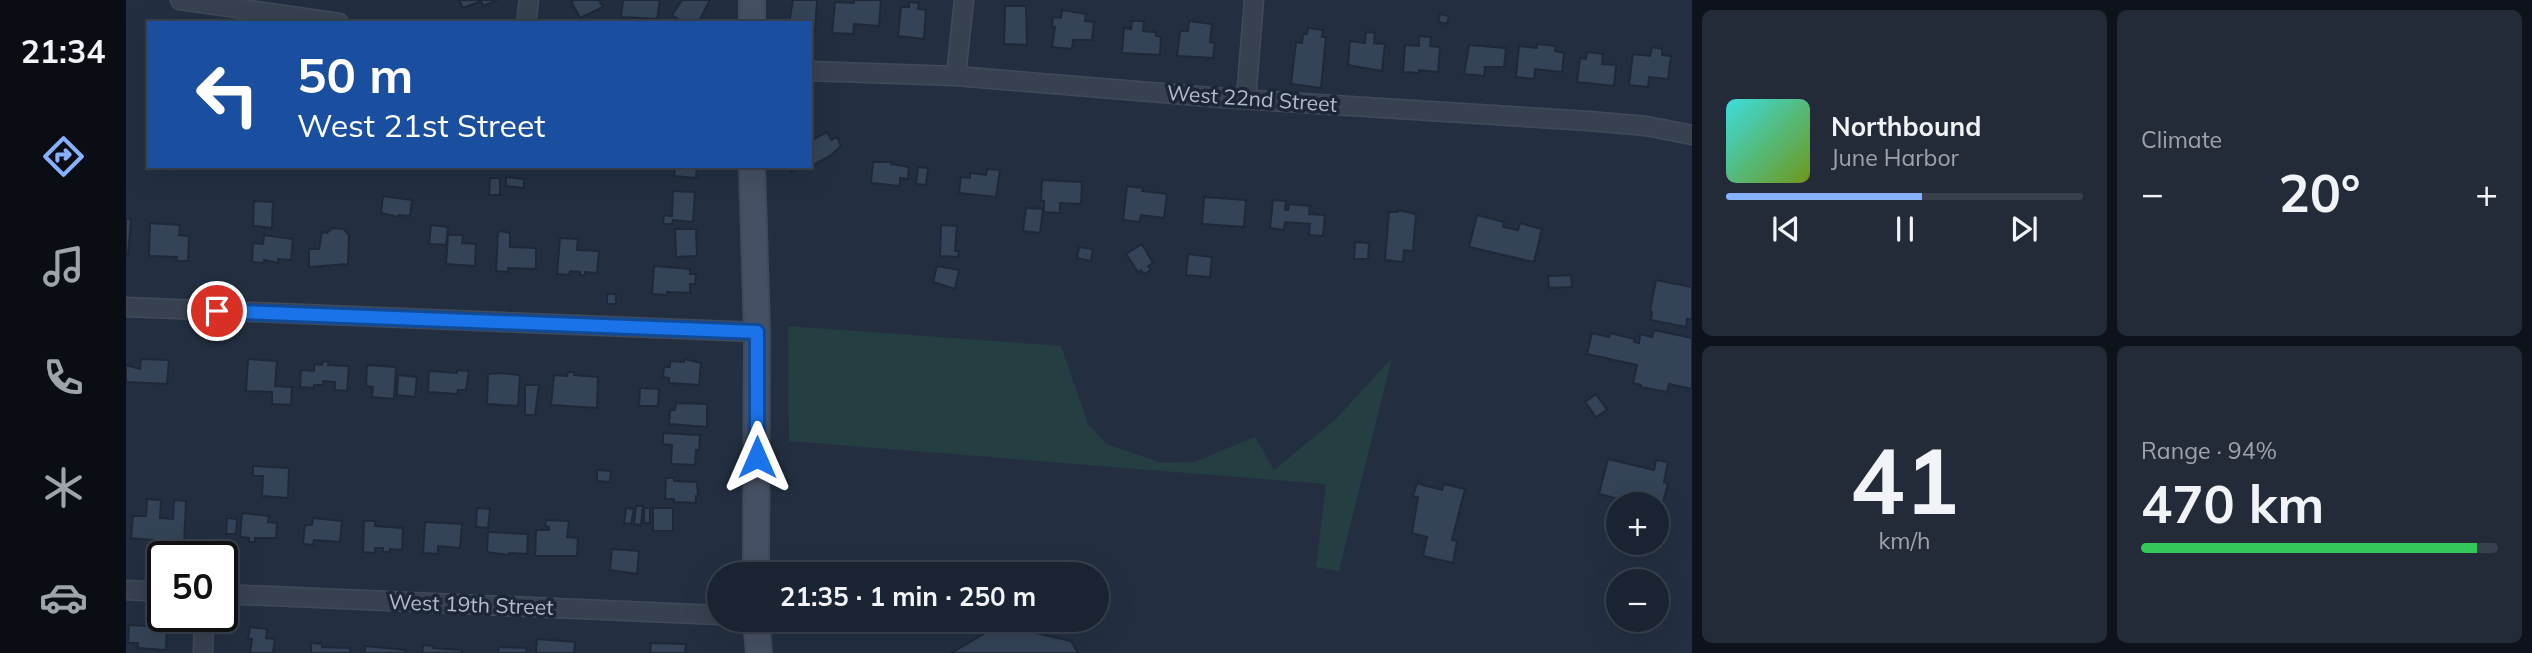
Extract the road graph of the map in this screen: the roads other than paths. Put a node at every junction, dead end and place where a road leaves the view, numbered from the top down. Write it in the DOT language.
graph roads {
  1 [pos="180,0"];
  2 [pos="529,0"];
  3 [pos="752,0"];
  4 [pos="964,0"];
  5 [pos="1254,0"];
  6 [pos="226,15"];
  7 [pos="312,21"];
  8 [pos="526,21"];
  9 [pos="752,21"];
  10 [pos="812,71"];
  11 [pos="957,76"];
  12 [pos="1246,99"];
  13 [pos="1692,135"];
  14 [pos="752,168"];
  15 [pos="126,307"];
  16 [pos="757,332"];
  17 [pos="756,562"];
  18 [pos="126,590"];
  19 [pos="147,591"];
  20 [pos="238,595"];
  21 [pos="707,614"];
  22 [pos="204,632"];
  23 [pos="758,632"];
  24 [pos="203,653"];
  25 [pos="759,653"];
  1 -- 6 [label="street"];
  2 -- 8 [label="street"];
  3 -- 9 [label="main road"];
  4 -- 11 [label="street"];
  5 -- 12 [label="street"];
  6 -- 7 [label="street"];
  10 -- 11 [label="street, West 22nd Street"];
  11 -- 12 [label="street, West 22nd Street"];
  12 -- 13 [label="street, West 22nd Street"];
  14 -- 16 [label="main road"];
  15 -- 16 [label="street"];
  16 -- 17 [label="main road"];
  18 -- 19 [label="street"];
  20 -- 21 [label="street, West 19th Street"];
  22 -- 24 [label="street"];
  23 -- 25 [label="main road"];
}
